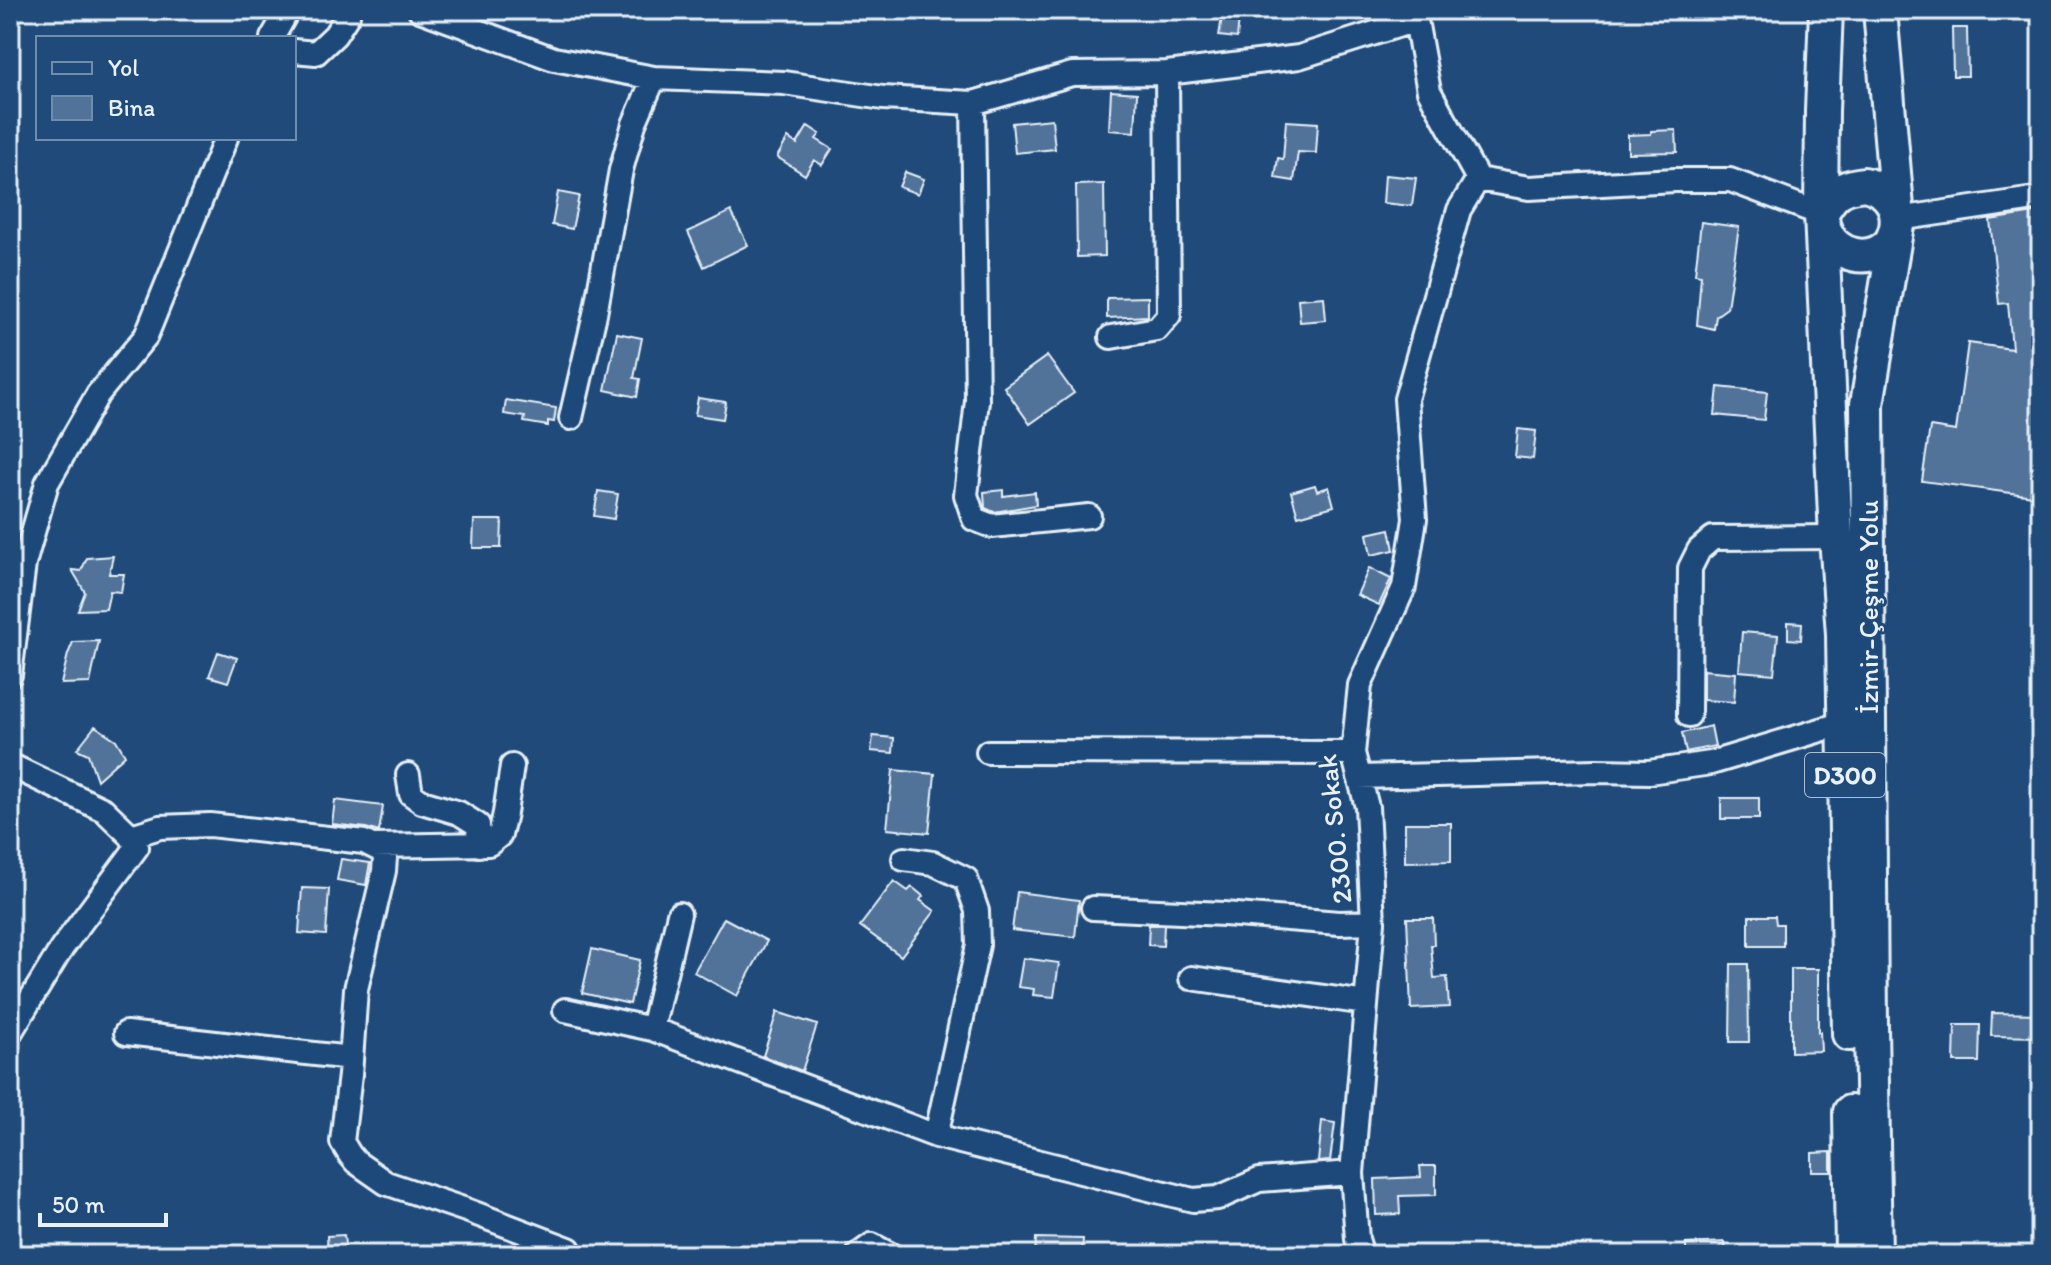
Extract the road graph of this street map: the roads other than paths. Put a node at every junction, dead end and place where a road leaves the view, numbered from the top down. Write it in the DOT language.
graph roads {
  1 [pos="288,10"];
  2 [pos="347,10"];
  3 [pos="420,10"];
  4 [pos="1826,10"];
  5 [pos="1880,10"];
  6 [pos="1417,15"];
  7 [pos="273,36"];
  8 [pos="296,51"];
  9 [pos="1167,73"];
  10 [pos="654,78"];
  11 [pos="973,103"];
  12 [pos="225,140"];
  13 [pos="1478,179"];
  14 [pos="2041,198"];
  15 [pos="1821,214"];
  16 [pos="1898,219"];
  17 [pos="1111,337"];
  18 [pos="571,418"];
  19 [pos="1089,516"];
  20 [pos="1836,537"];
  21 [pos="17,562"];
  22 [pos="10,675"];
  23 [pos="1689,715"];
  24 [pos="1844,723"];
  25 [pos="988,752"];
  26 [pos="1353,753"];
  27 [pos="10,765"];
  28 [pos="512,766"];
  29 [pos="408,775"];
  30 [pos="1359,777"];
  31 [pos="134,841"];
  32 [pos="479,845"];
  33 [pos="374,846"];
  34 [pos="904,859"];
  35 [pos="1093,908"];
  36 [pos="679,914"];
  37 [pos="1373,922"];
  38 [pos="1191,978"];
  39 [pos="1366,1003"];
  40 [pos="565,1010"];
  41 [pos="652,1029"];
  42 [pos="10,1033"];
  43 [pos="126,1033"];
  44 [pos="351,1058"];
  45 [pos="936,1136"];
  46 [pos="1352,1173"];
  47 [pos="569,1249"];
  48 [pos="858,1255"];
  49 [pos="891,1255"];
  50 [pos="1362,1255"];
  51 [pos="1852,1255"];
  52 [pos="1875,1255"];
  1 -- 7 [label="street"];
  2 -- 8 [label="street"];
  3 -- 10 [label="street"];
  4 -- 15 [label="highway, İzmir-Çeşme Yolu / D300"];
  5 -- 16 [label="highway, İzmir-Çeşme Yolu / D300"];
  6 -- 9 [label="street"];
  6 -- 13 [label="street"];
  9 -- 11 [label="street"];
  9 -- 17 [label="street"];
  10 -- 11 [label="street"];
  10 -- 18 [label="street"];
  11 -- 19 [label="street"];
  12 -- 21 [label="street"];
  13 -- 15 [label="street"];
  13 -- 26 [label="street, 2300. Sokak"];
  14 -- 16 [label="street"];
  15 -- 16 [label="highway"];
  15 -- 16 [label="highway"];
  15 -- 20 [label="highway, İzmir-Çeşme Yolu / D300"];
  16 -- 52 [label="highway, İzmir-Çeşme Yolu / D300"];
  20 -- 23 [label="street"];
  20 -- 24 [label="highway, İzmir-Çeşme Yolu / D300"];
  21 -- 22 [label="street"];
  24 -- 30 [label="street"];
  24 -- 51 [label="highway, İzmir-Çeşme Yolu / D300"];
  25 -- 26 [label="street"];
  26 -- 30 [label="street, 2300. Sokak"];
  27 -- 31 [label="street"];
  28 -- 32 [label="street"];
  29 -- 32 [label="street"];
  30 -- 37 [label="street, 2300. Sokak"];
  31 -- 33 [label="street"];
  31 -- 42 [label="street"];
  32 -- 33 [label="street"];
  33 -- 44 [label="street"];
  34 -- 45 [label="street"];
  35 -- 37 [label="street"];
  36 -- 41 [label="street"];
  37 -- 39 [label="street, 2300. Sokak"];
  38 -- 39 [label="street"];
  39 -- 46 [label="street, 2300. Sokak"];
  40 -- 41 [label="street"];
  41 -- 45 [label="street"];
  43 -- 44 [label="street"];
  44 -- 47 [label="street"];
  45 -- 46 [label="street"];
  46 -- 50 [label="street, 2300. Sokak"];
  48 -- 49 [label="street"];
}
